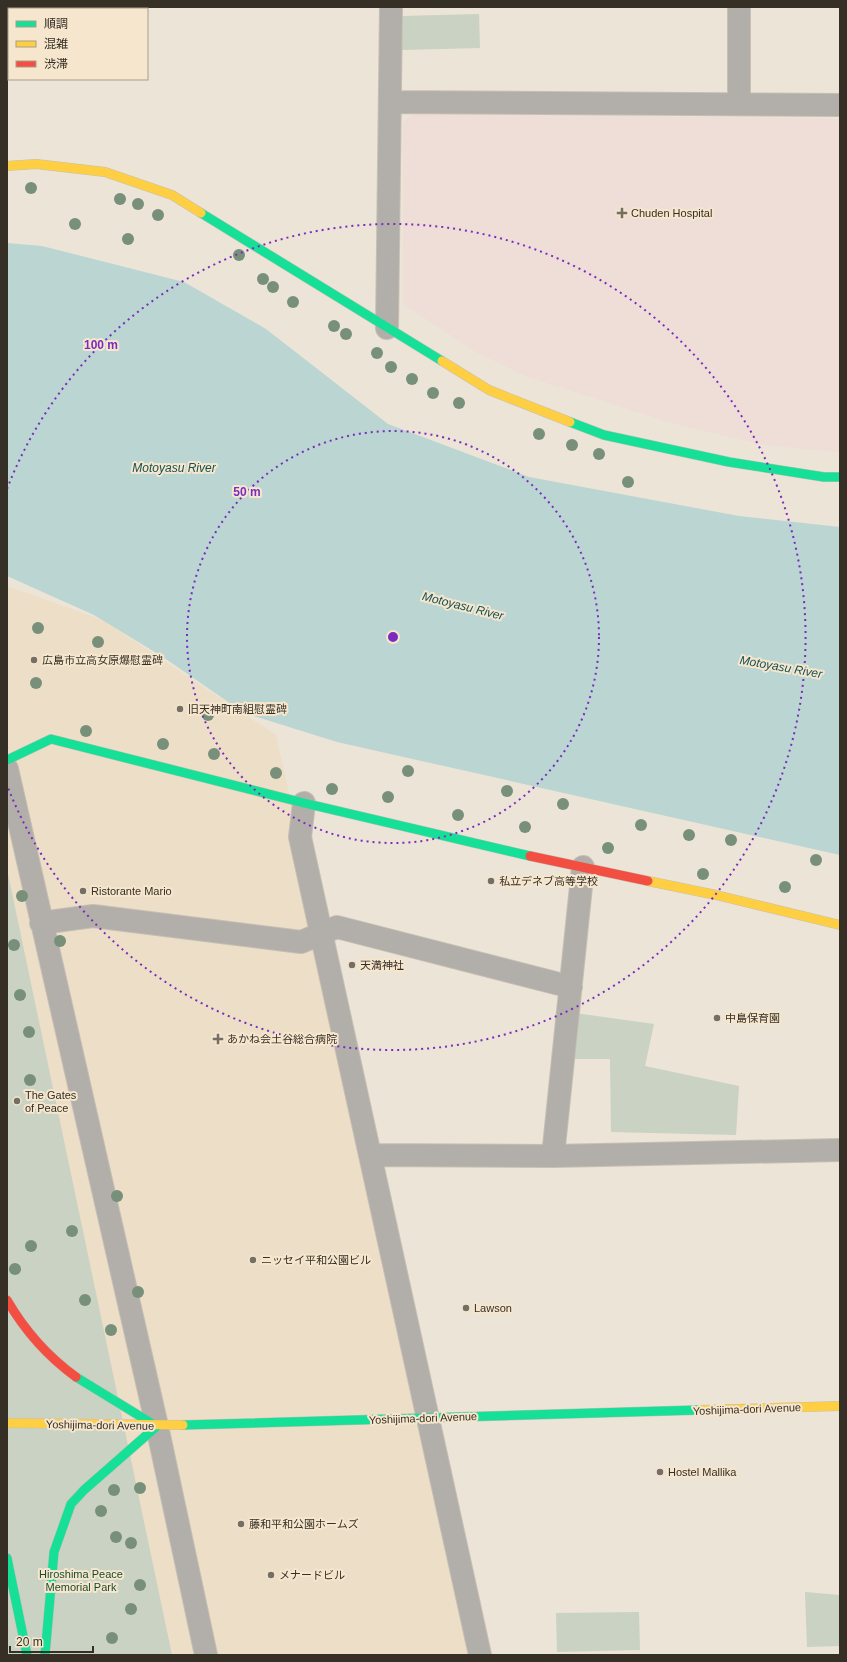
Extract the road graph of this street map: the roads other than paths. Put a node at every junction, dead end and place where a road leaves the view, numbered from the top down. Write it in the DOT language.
graph roads {
  1 [pos="391,7"];
  2 [pos="739,7"];
  3 [pos="390,102"];
  4 [pos="739,103"];
  5 [pos="840,105"];
  6 [pos="7,166"];
  7 [pos="386,328"];
  8 [pos="840,477"];
  9 [pos="7,760"];
  10 [pos="7,769"];
  11 [pos="304,803"];
  12 [pos="583,867"];
  13 [pos="41,923"];
  14 [pos="840,925"];
  15 [pos="321,934"];
  16 [pos="571,987"];
  17 [pos="840,1150"];
  18 [pos="370,1155"];
  19 [pos="553,1156"];
  20 [pos="7,1300"];
  21 [pos="840,1406"];
  22 [pos="428,1418"];
  23 [pos="7,1423"];
  24 [pos="157,1426"];
  25 [pos="7,1558"];
  26 [pos="27,1655"];
  27 [pos="45,1655"];
  28 [pos="206,1655"];
  29 [pos="480,1655"];
  1 -- 3 [label="street"];
  2 -- 4 [label="street"];
  3 -- 4 [label="street"];
  3 -- 7 [label="street"];
  4 -- 5 [label="street"];
  6 -- 7 [label="street"];
  7 -- 8 [label="street"];
  9 -- 11 [label="street"];
  10 -- 13 [label="street"];
  11 -- 12 [label="street"];
  11 -- 15 [label="street"];
  12 -- 14 [label="street"];
  12 -- 16 [label="street"];
  13 -- 15 [label="street"];
  13 -- 24 [label="street"];
  15 -- 16 [label="street"];
  15 -- 18 [label="street"];
  16 -- 19 [label="street"];
  17 -- 19 [label="street"];
  18 -- 19 [label="street"];
  18 -- 22 [label="street"];
  20 -- 24 [label="street"];
  21 -- 22 [label="street, Yoshijima-dori Avenue"];
  22 -- 24 [label="street, Yoshijima-dori Avenue"];
  22 -- 29 [label="street"];
  23 -- 24 [label="street, Yoshijima-dori Avenue"];
  24 -- 27 [label="street"];
  24 -- 28 [label="street"];
  25 -- 26 [label="street"];
}
